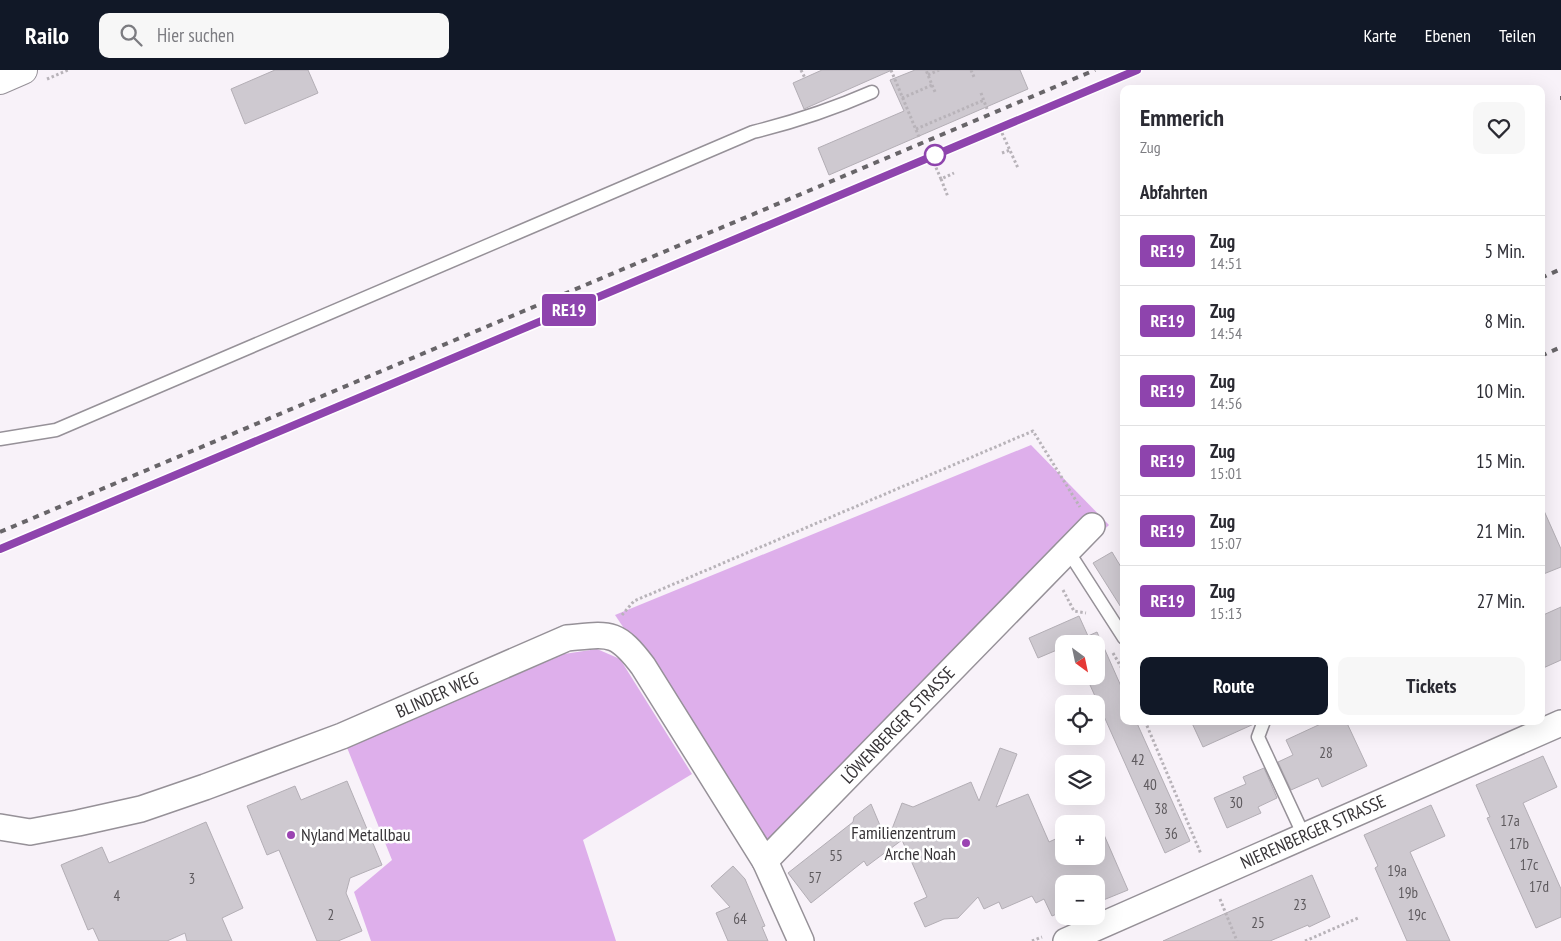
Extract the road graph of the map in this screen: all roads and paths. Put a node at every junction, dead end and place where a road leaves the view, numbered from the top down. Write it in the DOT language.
graph roads {
  1 [pos="23,70"];
  2 [pos="801,70"];
  3 [pos="891,70"];
  4 [pos="926,70"];
  5 [pos="939,70"];
  6 [pos="971,70"];
  7 [pos="928,75"];
  8 [pos="974,77"];
  9 [pos="805,78"];
  10 [pos="0,80"];
  11 [pos="932,85"];
  12 [pos="872,92"];
  13 [pos="980,93"];
  14 [pos="936,94"];
  15 [pos="902,98"];
  16 [pos="984,100"];
  17 [pos="987,109"];
  18 [pos="916,130"];
  19 [pos="1002,133"];
  20 [pos="919,137"];
  21 [pos="1010,150"];
  22 [pos="1002,153"];
  23 [pos="934,163"];
  24 [pos="1018,168"];
  25 [pos="954,173"];
  26 [pos="941,179"];
  27 [pos="948,197"];
  28 [pos="0,439"];
  29 [pos="1092,526"];
  30 [pos="1060,560"];
  31 [pos="1090,620"];
  32 [pos="1120,633"];
  33 [pos="605,634"];
  34 [pos="1111,650"];
  35 [pos="1120,665"];
  36 [pos="1561,723"];
  37 [pos="1146,725"];
  38 [pos="1262,725"];
  39 [pos="0,827"];
  40 [pos="1304,836"];
  41 [pos="764,861"];
  42 [pos="1210,878"];
  43 [pos="1358,918"];
  44 [pos="801,941"];
  45 [pos="1066,941"];
  46 [pos="1237,941"];
  47 [pos="1305,941"];
  1 -- 10 [label="main road"];
  2 -- 9 [label="path"];
  3 -- 15 [label="path"];
  4 -- 7 [label="path"];
  5 -- 7 [label="path"];
  6 -- 8 [label="path"];
  7 -- 11 [label="path"];
  11 -- 14 [label="path"];
  11 -- 15 [label="path"];
  12 -- 28 [label="lane"];
  13 -- 16 [label="path"];
  15 -- 18 [label="path"];
  16 -- 17 [label="path"];
  16 -- 18 [label="path"];
  18 -- 20 [label="path"];
  19 -- 21 [label="path"];
  21 -- 22 [label="path"];
  21 -- 24 [label="path"];
  23 -- 26 [label="path"];
  25 -- 26 [label="path"];
  26 -- 27 [label="path"];
  29 -- 30 [label="street, LÖWENBERGER STRASSE"];
  29 -- 33 [label="path"];
  30 -- 31 [label="path"];
  30 -- 32 [label="lane"];
  30 -- 41 [label="street, LÖWENBERGER STRASSE"];
  33 -- 39 [label="street, BLINDER WEG"];
  33 -- 41 [label="street"];
  34 -- 35 [label="path"];
  36 -- 40 [label="street, NIERENBERGER STRASSE"];
  37 -- 42 [label="path"];
  38 -- 40 [label="lane"];
  40 -- 42 [label="street, NIERENBERGER STRASSE"];
  41 -- 44 [label="street"];
  42 -- 45 [label="street, NIERENBERGER STRASSE"];
  42 -- 46 [label="path"];
  43 -- 47 [label="path"];
}
